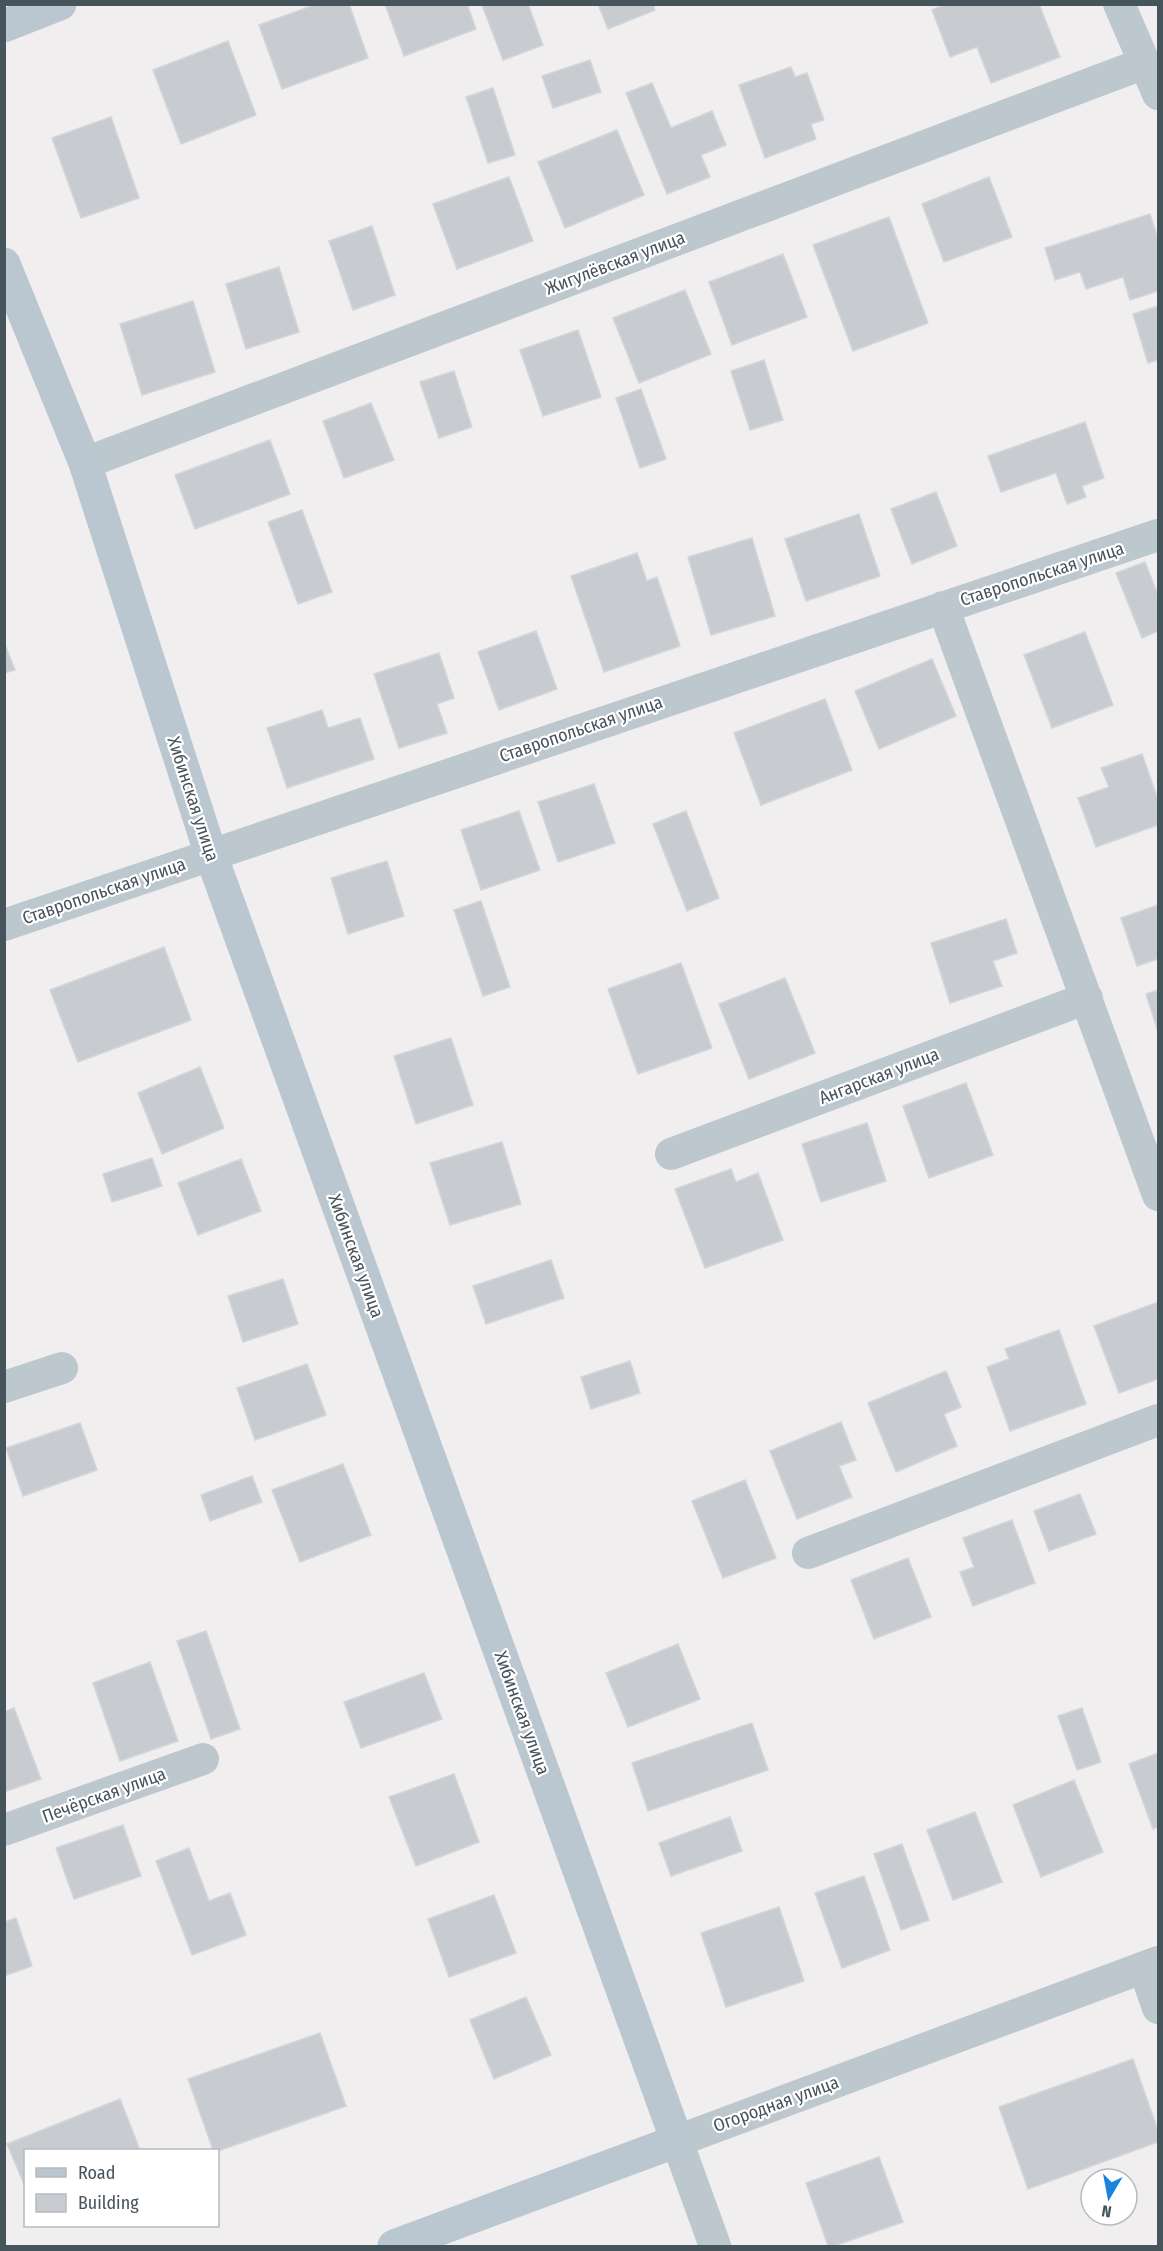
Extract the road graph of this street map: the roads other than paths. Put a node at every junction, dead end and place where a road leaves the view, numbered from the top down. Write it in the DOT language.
graph roads {
  1 [pos="60,4"];
  2 [pos="1119,4"];
  3 [pos="4,26"];
  4 [pos="1145,63"];
  5 [pos="1158,94"];
  6 [pos="4,264"];
  7 [pos="85,463"];
  8 [pos="1158,535"];
  9 [pos="943,607"];
  10 [pos="211,855"];
  11 [pos="4,925"];
  12 [pos="1087,998"];
  13 [pos="671,1154"];
  14 [pos="1158,1195"];
  15 [pos="62,1368"];
  16 [pos="4,1387"];
  17 [pos="1158,1420"];
  18 [pos="808,1553"];
  19 [pos="203,1759"];
  20 [pos="4,1830"];
  21 [pos="1151,1965"];
  22 [pos="1158,2008"];
  23 [pos="677,2141"];
  24 [pos="394,2247"];
  25 [pos="715,2247"];
  1 -- 3 [label="street"];
  2 -- 4 [label="street"];
  4 -- 5 [label="street"];
  4 -- 7 [label="street, Жигулёвская улица"];
  6 -- 7 [label="street, Хибинская улица"];
  7 -- 10 [label="street, Хибинская улица"];
  8 -- 9 [label="street, Ставропольская улица"];
  9 -- 10 [label="street, Ставропольская улица"];
  9 -- 12 [label="street"];
  10 -- 11 [label="street, Ставропольская улица"];
  10 -- 23 [label="street, Хибинская улица"];
  12 -- 13 [label="street, Ангарская улица"];
  12 -- 14 [label="street"];
  15 -- 16 [label="street"];
  17 -- 18 [label="street"];
  19 -- 20 [label="street, Печёрская улица"];
  21 -- 22 [label="street"];
  21 -- 23 [label="street, Огородная улица"];
  23 -- 24 [label="street, Огородная улица"];
  23 -- 25 [label="street, Хибинская улица"];
}
